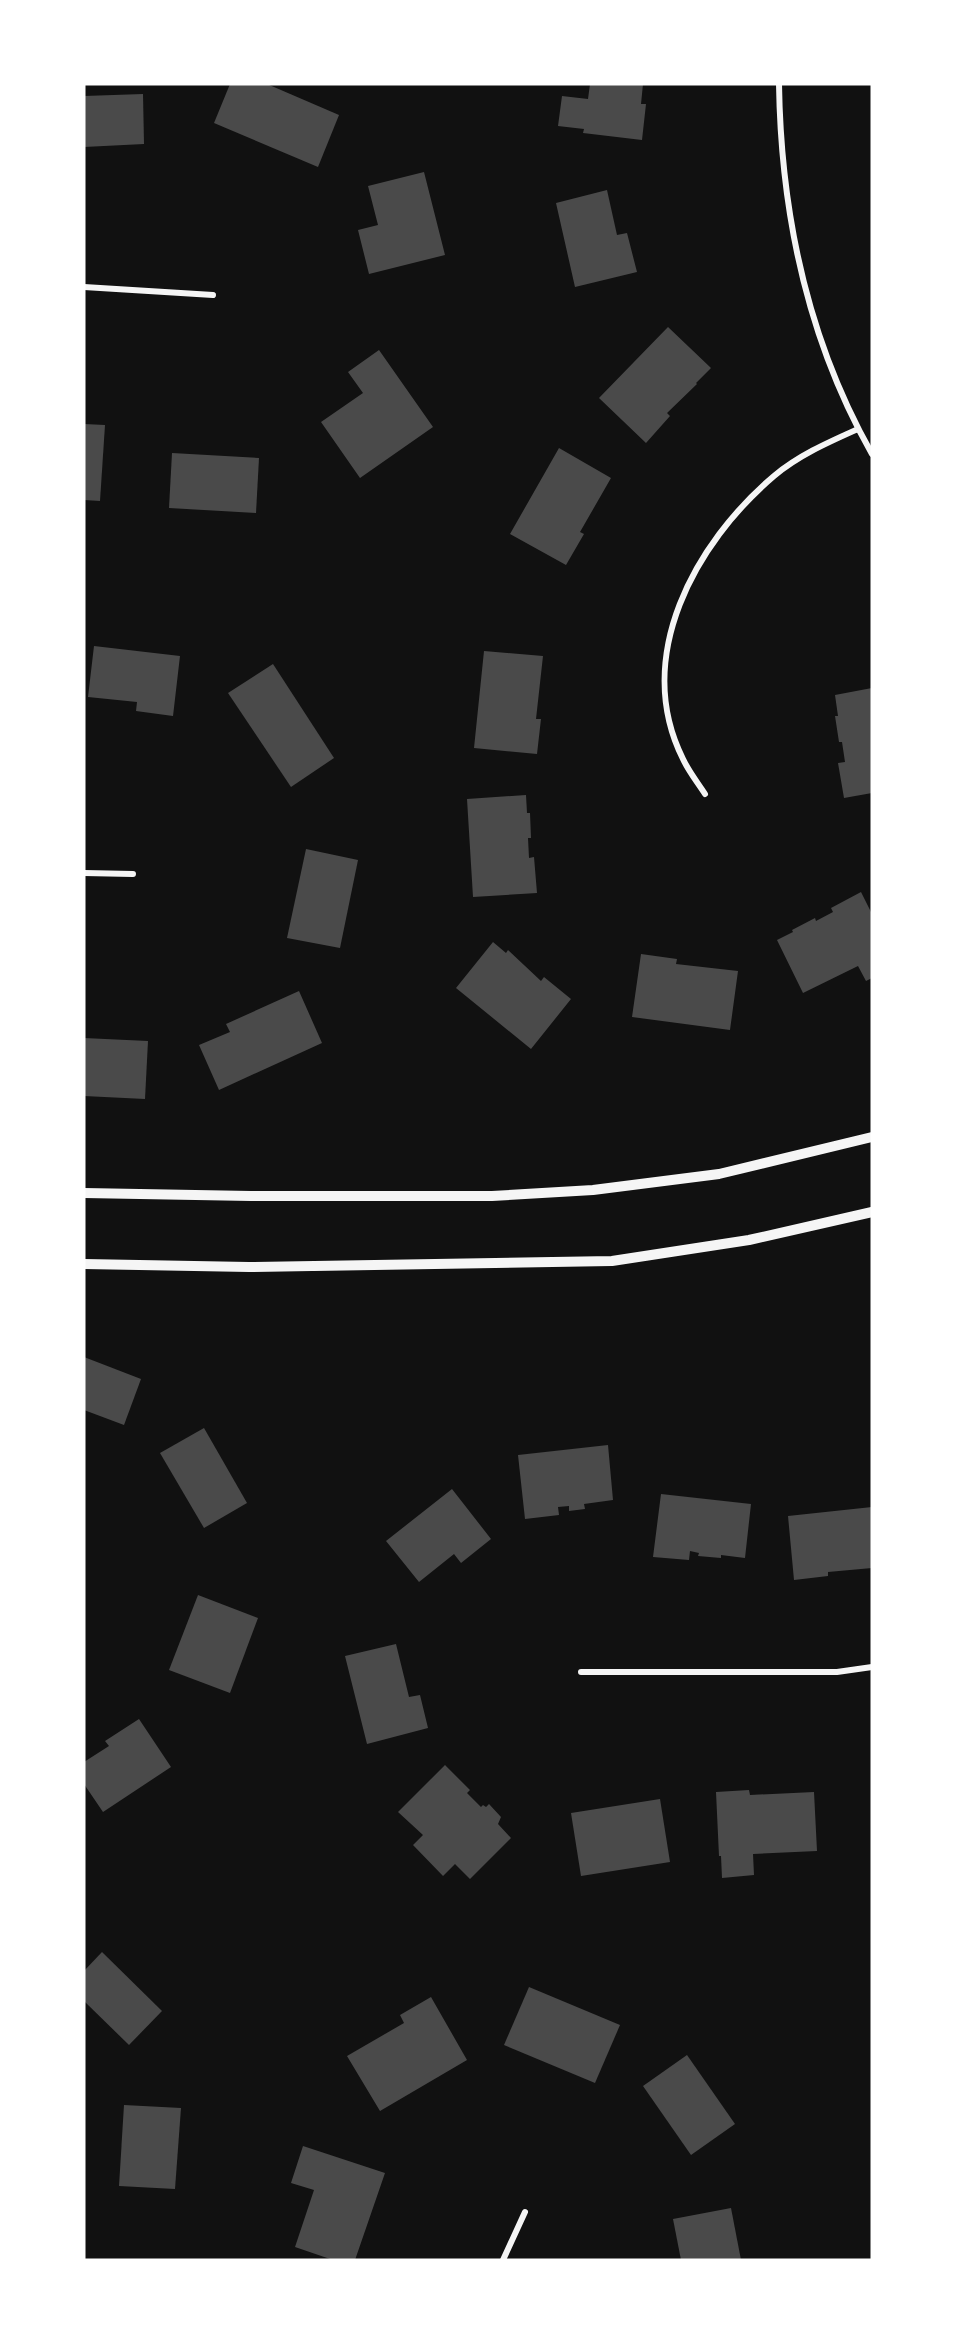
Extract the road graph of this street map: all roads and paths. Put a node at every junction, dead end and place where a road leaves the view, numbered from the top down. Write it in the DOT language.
graph roads {
  1 [pos="779,84"];
  2 [pos="84,287"];
  3 [pos="213,295"];
  4 [pos="858,429"];
  5 [pos="872,454"];
  6 [pos="705,794"];
  7 [pos="84,873"];
  8 [pos="133,874"];
  9 [pos="872,1137"];
  10 [pos="84,1193"];
  11 [pos="872,1212"];
  12 [pos="84,1264"];
  13 [pos="872,1667"];
  14 [pos="581,1672"];
  15 [pos="525,2212"];
  16 [pos="503,2260"];
  1 -- 4 [label="street"];
  2 -- 3 [label="street"];
  4 -- 5 [label="street"];
  4 -- 6 [label="street"];
  7 -- 8 [label="street"];
  9 -- 10 [label="street"];
  11 -- 12 [label="street"];
  13 -- 14 [label="street"];
  15 -- 16 [label="street"];
}
